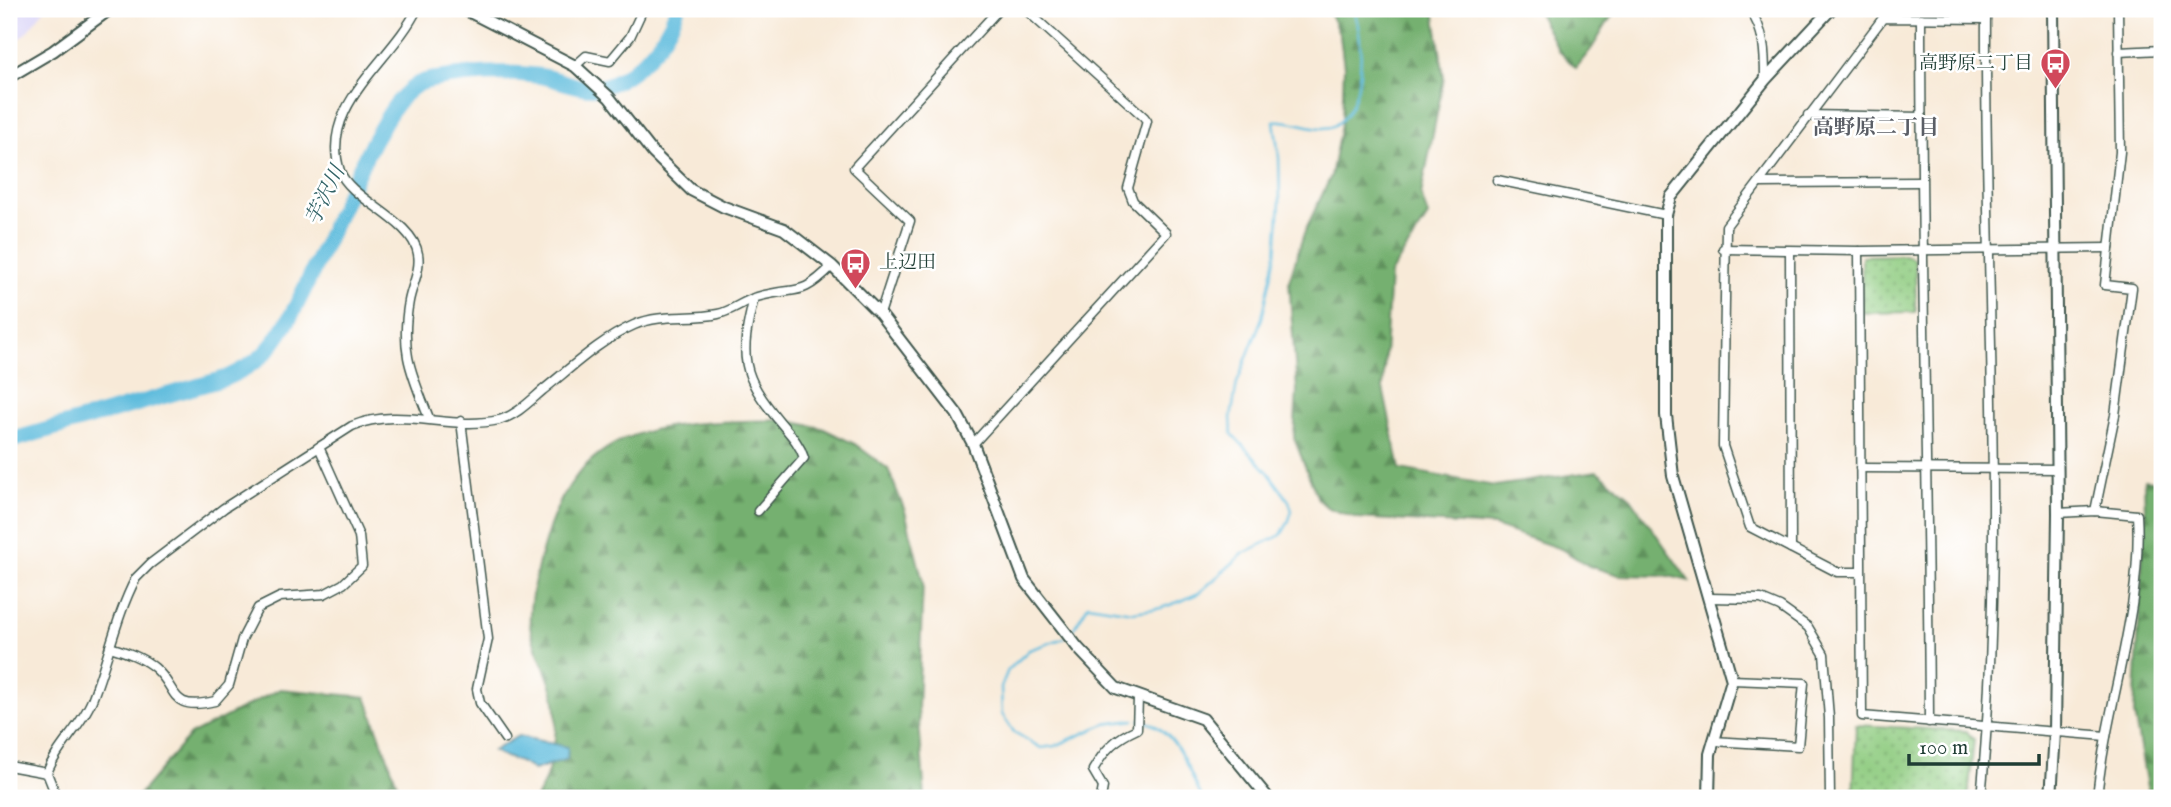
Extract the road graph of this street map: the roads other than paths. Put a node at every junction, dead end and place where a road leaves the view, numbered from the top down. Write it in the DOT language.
graph roads {
  1 [pos="110,9"];
  2 [pos="417,9"];
  3 [pos="464,9"];
  4 [pos="643,9"];
  5 [pos="999,9"];
  6 [pos="1025,9"];
  7 [pos="1749,9"];
  8 [pos="1831,9"];
  9 [pos="1986,9"];
  10 [pos="2053,9"];
  11 [pos="2119,9"];
  12 [pos="1921,18"];
  13 [pos="1986,19"];
  14 [pos="2162,50"];
  15 [pos="2118,52"];
  16 [pos="575,66"];
  17 [pos="9,77"];
  18 [pos="1765,80"];
  19 [pos="1808,115"];
  20 [pos="1921,117"];
  21 [pos="1497,180"];
  22 [pos="1920,182"];
  23 [pos="1760,183"];
  24 [pos="1666,215"];
  25 [pos="2109,248"];
  26 [pos="1723,249"];
  27 [pos="2057,249"];
  28 [pos="1989,250"];
  29 [pos="1790,251"];
  30 [pos="1859,251"];
  31 [pos="1923,251"];
  32 [pos="832,266"];
  33 [pos="754,298"];
  34 [pos="880,314"];
  35 [pos="429,418"];
  36 [pos="461,421"];
  37 [pos="973,444"];
  38 [pos="319,447"];
  39 [pos="1993,467"];
  40 [pos="1860,468"];
  41 [pos="1928,469"];
  42 [pos="2057,469"];
  43 [pos="2095,510"];
  44 [pos="758,511"];
  45 [pos="2057,513"];
  46 [pos="1791,548"];
  47 [pos="1859,572"];
  48 [pos="1709,598"];
  49 [pos="110,647"];
  50 [pos="1732,680"];
  51 [pos="1138,704"];
  52 [pos="1929,722"];
  53 [pos="1988,726"];
  54 [pos="2055,732"];
  55 [pos="2106,736"];
  56 [pos="505,739"];
  57 [pos="1713,741"];
  58 [pos="9,766"];
  59 [pos="47,773"];
  60 [pos="57,798"];
  61 [pos="1101,798"];
  62 [pos="1268,798"];
  63 [pos="1709,798"];
  64 [pos="1830,798"];
  65 [pos="1981,798"];
  66 [pos="2051,798"];
  67 [pos="2097,798"];
  1 -- 17 [label="street"];
  2 -- 35 [label="street"];
  3 -- 16 [label="street"];
  4 -- 16 [label="street"];
  5 -- 34 [label="street"];
  6 -- 37 [label="street"];
  7 -- 18 [label="street"];
  8 -- 18 [label="street"];
  9 -- 13 [label="street"];
  10 -- 27 [label="street"];
  11 -- 15 [label="street"];
  12 -- 13 [label="street"];
  12 -- 19 [label="street"];
  12 -- 20 [label="street"];
  13 -- 28 [label="street"];
  14 -- 15 [label="street"];
  15 -- 25 [label="street"];
  16 -- 32 [label="street"];
  18 -- 24 [label="street"];
  19 -- 20 [label="street"];
  19 -- 23 [label="street"];
  20 -- 22 [label="street"];
  21 -- 24 [label="street"];
  22 -- 23 [label="street"];
  22 -- 31 [label="street"];
  23 -- 26 [label="street"];
  24 -- 48 [label="street"];
  25 -- 27 [label="street"];
  25 -- 43 [label="street"];
  26 -- 29 [label="street"];
  26 -- 46 [label="street"];
  27 -- 28 [label="street"];
  27 -- 42 [label="street"];
  28 -- 31 [label="street"];
  28 -- 39 [label="street"];
  29 -- 30 [label="street"];
  29 -- 46 [label="street"];
  30 -- 31 [label="street"];
  30 -- 40 [label="street"];
  31 -- 41 [label="street"];
  32 -- 33 [label="street"];
  32 -- 34 [label="street"];
  33 -- 36 [label="street"];
  33 -- 44 [label="street"];
  34 -- 37 [label="street"];
  35 -- 36 [label="street"];
  35 -- 38 [label="street"];
  36 -- 56 [label="street"];
  37 -- 51 [label="street"];
  38 -- 49 [label="street"];
  38 -- 49 [label="street"];
  39 -- 41 [label="street"];
  39 -- 42 [label="street"];
  39 -- 53 [label="street"];
  40 -- 41 [label="street"];
  40 -- 47 [label="street"];
  41 -- 52 [label="street"];
  42 -- 45 [label="street"];
  43 -- 45 [label="street"];
  43 -- 55 [label="street"];
  45 -- 54 [label="street"];
  46 -- 47 [label="street"];
  47 -- 52 [label="street"];
  48 -- 50 [label="street"];
  48 -- 64 [label="street"];
  49 -- 59 [label="street"];
  50 -- 57 [label="street"];
  50 -- 57 [label="street"];
  51 -- 61 [label="street"];
  51 -- 62 [label="street"];
  52 -- 53 [label="street"];
  53 -- 54 [label="street"];
  53 -- 65 [label="street"];
  54 -- 55 [label="street"];
  54 -- 66 [label="street"];
  55 -- 67 [label="street"];
  57 -- 63 [label="street"];
  58 -- 59 [label="street"];
  59 -- 60 [label="street"];
}
